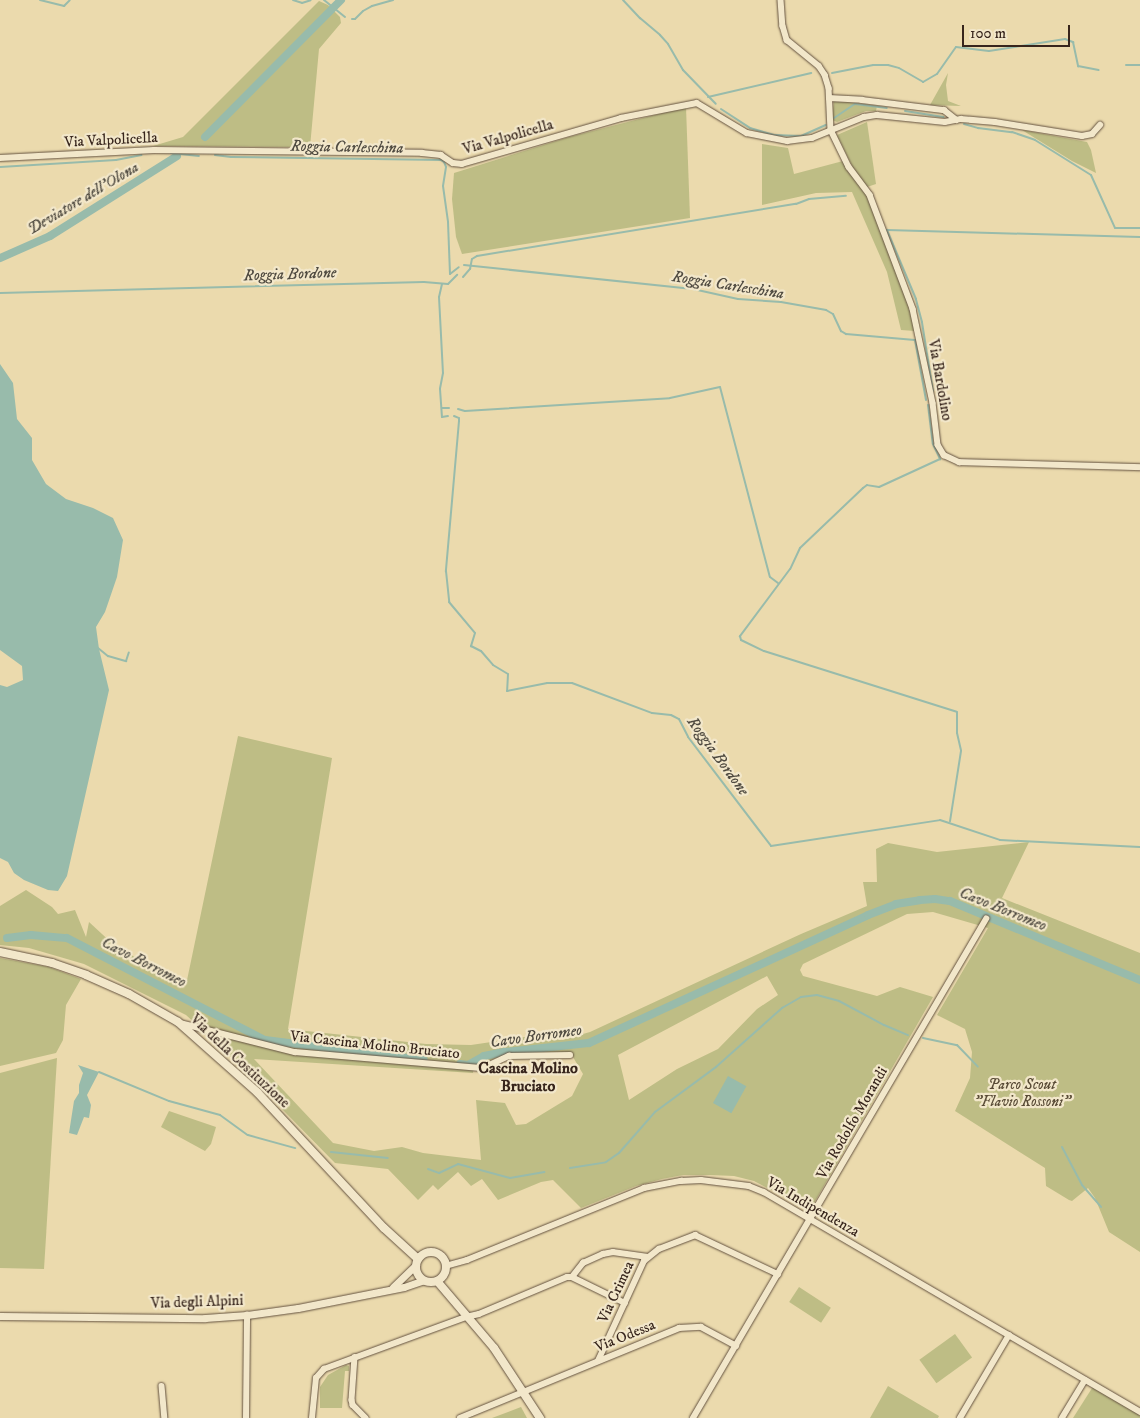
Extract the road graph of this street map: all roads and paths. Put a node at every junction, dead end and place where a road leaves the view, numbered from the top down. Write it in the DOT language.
graph roads {
  1 [pos="781,0"];
  2 [pos="829,98"];
  3 [pos="957,120"];
  4 [pos="1100,125"];
  5 [pos="831,130"];
  6 [pos="0,158"];
  7 [pos="1140,467"];
  8 [pos="986,919"];
  9 [pos="0,952"];
  10 [pos="178,1022"];
  11 [pos="570,1054"];
  12 [pos="810,1219"];
  13 [pos="648,1256"];
  14 [pos="417,1262"];
  15 [pos="446,1266"];
  16 [pos="778,1274"];
  17 [pos="572,1277"];
  18 [pos="424,1280"];
  19 [pos="437,1281"];
  20 [pos="392,1287"];
  21 [pos="625,1303"];
  22 [pos="247,1315"];
  23 [pos="0,1316"];
  24 [pos="466,1317"];
  25 [pos="1008,1335"];
  26 [pos="736,1346"];
  27 [pos="355,1357"];
  28 [pos="598,1361"];
  29 [pos="1085,1380"];
  30 [pos="162,1386"];
  31 [pos="524,1392"];
  32 [pos="1140,1412"];
  33 [pos="359,1416"];
  34 [pos="165,1418"];
  35 [pos="246,1418"];
  36 [pos="312,1418"];
  37 [pos="366,1418"];
  38 [pos="460,1418"];
  39 [pos="540,1418"];
  40 [pos="694,1418"];
  41 [pos="960,1418"];
  42 [pos="1062,1418"];
  1 -- 2 [label="street, Via Bardolino"];
  2 -- 3 [label="street"];
  2 -- 5 [label="street, Via Bardolino"];
  3 -- 4 [label="street"];
  3 -- 5 [label="street"];
  5 -- 6 [label="street, Via Valpolicella"];
  5 -- 7 [label="street, Via Bardolino"];
  8 -- 12 [label="street, Via Rodolfo Morandi"];
  9 -- 10 [label="main road, Via della Costituzione"];
  10 -- 11 [label="street, Via Cascina Molino Bruciato"];
  10 -- 14 [label="main road, Via della Costituzione"];
  12 -- 15 [label="street, Via Indipendenza"];
  12 -- 16 [label="street, Via Rodolfo Morandi"];
  12 -- 25 [label="street, Via Indipendenza"];
  13 -- 16 [label="street, Via Crimea"];
  13 -- 17 [label="street"];
  13 -- 21 [label="street, Via Crimea"];
  14 -- 15 [label="main road"];
  14 -- 18 [label="main road"];
  14 -- 20 [label="street"];
  15 -- 19 [label="main road"];
  16 -- 26 [label="street, Via Rodolfo Morandi"];
  17 -- 21 [label="street"];
  17 -- 24 [label="street"];
  18 -- 19 [label="main road"];
  18 -- 20 [label="street, Via degli Alpini"];
  19 -- 24 [label="main road"];
  20 -- 22 [label="street, Via degli Alpini"];
  21 -- 28 [label="street, Via Crimea"];
  22 -- 23 [label="street, Via degli Alpini"];
  22 -- 35 [label="street"];
  24 -- 27 [label="street"];
  24 -- 31 [label="main road"];
  25 -- 29 [label="street, Via Indipendenza"];
  25 -- 41 [label="street"];
  26 -- 28 [label="street, Via Odessa"];
  26 -- 40 [label="street, Via Rodolfo Morandi"];
  27 -- 33 [label="street"];
  27 -- 36 [label="street"];
  28 -- 31 [label="street, Via Odessa"];
  29 -- 32 [label="street, Via Indipendenza"];
  29 -- 42 [label="street"];
  30 -- 34 [label="street"];
  31 -- 38 [label="street, Via Odessa"];
  31 -- 39 [label="main road"];
  33 -- 37 [label="street"];
}
